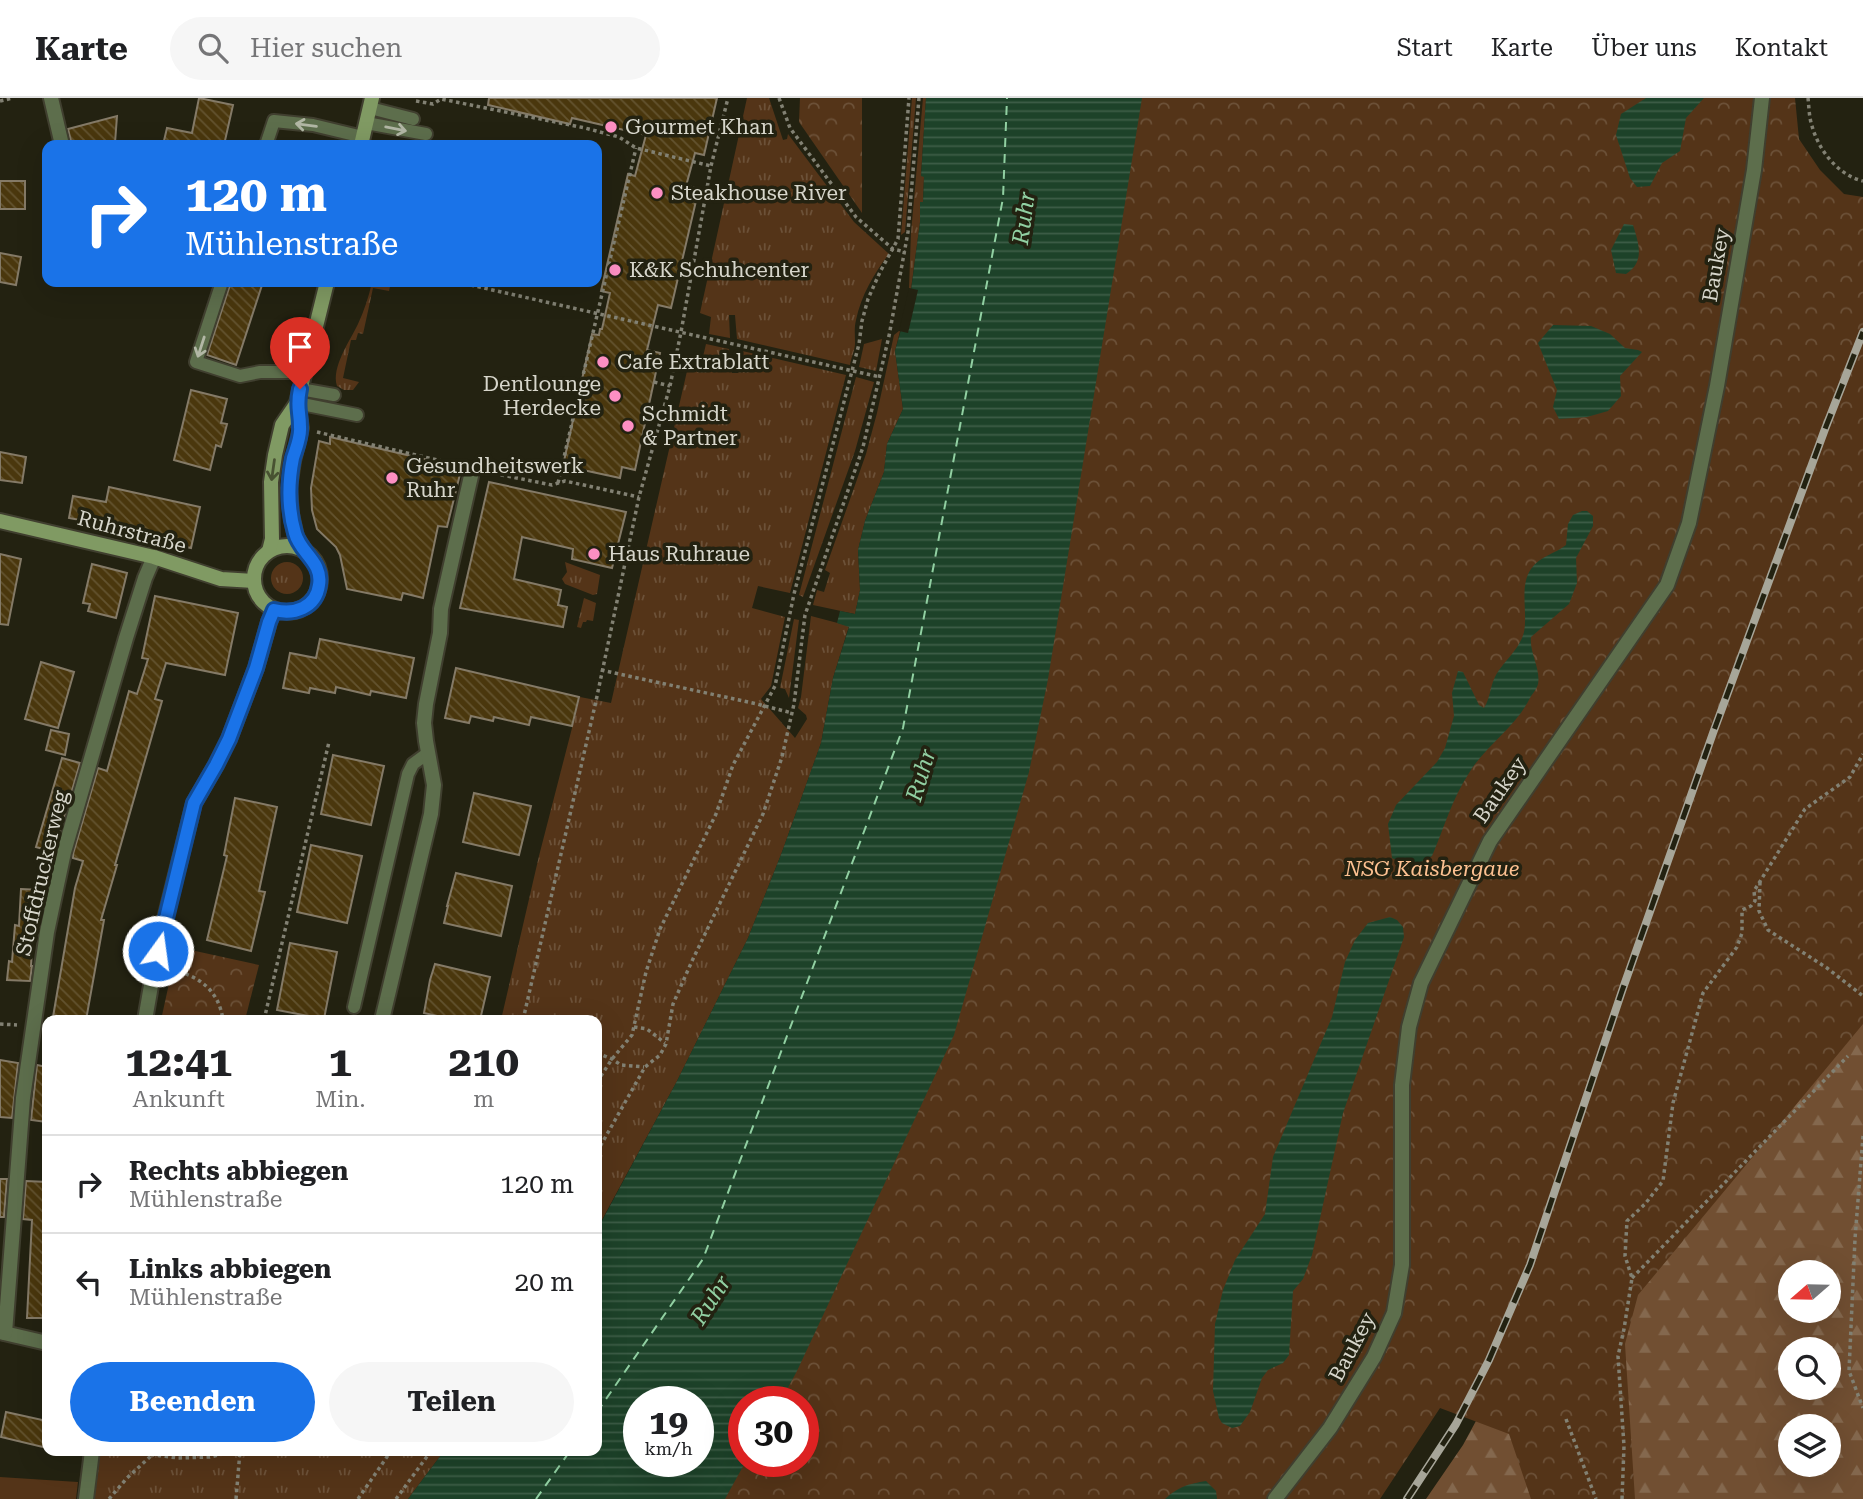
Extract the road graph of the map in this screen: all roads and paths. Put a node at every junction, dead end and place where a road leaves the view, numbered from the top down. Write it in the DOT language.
graph roads {
  1 [pos="13,98"];
  2 [pos="51,98"];
  3 [pos="728,98"];
  4 [pos="779,98"];
  5 [pos="909,98"];
  6 [pos="919,98"];
  7 [pos="1762,98"];
  8 [pos="1808,98"];
  9 [pos="407,100"];
  10 [pos="0,101"];
  11 [pos="371,103"];
  12 [pos="413,119"];
  13 [pos="426,134"];
  14 [pos="363,135"];
  15 [pos="61,140"];
  16 [pos="268,140"];
  17 [pos="636,148"];
  18 [pos="711,166"];
  19 [pos="1863,181"];
  20 [pos="893,249"];
  21 [pos="905,252"];
  22 [pos="220,287"];
  23 [pos="326,287"];
  24 [pos="480,287"];
  25 [pos="597,314"];
  26 [pos="681,332"];
  27 [pos="852,370"];
  28 [pos="304,372"];
  29 [pos="880,377"];
  30 [pos="654,382"];
  31 [pos="670,386"];
  32 [pos="334,395"];
  33 [pos="299,396"];
  34 [pos="357,415"];
  35 [pos="471,476"];
  36 [pos="558,483"];
  37 [pos="0,521"];
  38 [pos="269,551"];
  39 [pos="304,551"];
  40 [pos="154,556"];
  41 [pos="254,581"];
  42 [pos="274,610"];
  43 [pos="601,670"];
  44 [pos="765,706"];
  45 [pos="792,713"];
  46 [pos="328,742"];
  47 [pos="428,753"];
  48 [pos="1863,754"];
  49 [pos="1760,881"];
  50 [pos="155,965"];
  51 [pos="1863,996"];
  52 [pos="354,1007"];
  53 [pos="146,1015"];
  54 [pos="222,1015"];
  55 [pos="265,1015"];
  56 [pos="383,1015"];
  57 [pos="524,1015"];
  58 [pos="634,1027"];
  59 [pos="666,1044"];
  60 [pos="602,1056"];
  61 [pos="1848,1056"];
  62 [pos="612,1059"];
  63 [pos="645,1068"];
  64 [pos="602,1074"];
  65 [pos="1863,1136"];
  66 [pos="602,1143"];
  67 [pos="1632,1278"];
  68 [pos="2,1332"];
  69 [pos="42,1342"];
  70 [pos="1863,1408"];
  71 [pos="1566,1419"];
  72 [pos="91,1456"];
  73 [pos="151,1456"];
  74 [pos="161,1456"];
  75 [pos="215,1456"];
  76 [pos="238,1456"];
  77 [pos="388,1456"];
  78 [pos="427,1456"];
  79 [pos="86,1499"];
  80 [pos="109,1499"];
  81 [pos="236,1499"];
  82 [pos="358,1499"];
  83 [pos="396,1499"];
  84 [pos="1275,1499"];
  85 [pos="1596,1499"];
  86 [pos="1622,1499"];
  1 -- 10 [label="path"];
  2 -- 15 [label="street"];
  3 -- 18 [label="path"];
  4 -- 20 [label="path"];
  5 -- 20 [label="path"];
  6 -- 21 [label="path"];
  7 -- 84 [label="street, Baukey"];
  8 -- 19 [label="path"];
  9 -- 17 [label="path"];
  11 -- 12 [label="lane"];
  11 -- 14 [label="main road"];
  14 -- 13 [label="lane, one-way"];
  14 -- 16 [label="lane, one-way"];
  17 -- 18 [label="path"];
  17 -- 25 [label="path"];
  18 -- 26 [label="path"];
  20 -- 21 [label="path"];
  20 -- 27 [label="path"];
  21 -- 29 [label="path"];
  22 -- 28 [label="lane, one-way"];
  23 -- 28 [label="main road"];
  24 -- 25 [label="path"];
  25 -- 26 [label="path"];
  25 -- 36 [label="path"];
  26 -- 27 [label="path"];
  26 -- 31 [label="path"];
  27 -- 29 [label="path"];
  27 -- 44 [label="path"];
  28 -- 33 [label="main road"];
  29 -- 45 [label="path"];
  30 -- 31 [label="path"];
  31 -- 43 [label="path"];
  32 -- 33 [label="lane"];
  33 -- 34 [label="lane"];
  33 -- 38 [label="main road, one-way"];
  33 -- 39 [label="main road"];
  35 -- 47 [label="street"];
  37 -- 40 [label="main road, Ruhrstraße"];
  38 -- 39 [label="main road"];
  38 -- 41 [label="main road"];
  39 -- 42 [label="main road"];
  40 -- 41 [label="main road, Ruhrstraße"];
  40 -- 68 [label="street, Stoffdruckerweg"];
  41 -- 42 [label="main road"];
  42 -- 50 [label="street"];
  43 -- 44 [label="path"];
  43 -- 57 [label="path"];
  44 -- 45 [label="path"];
  44 -- 58 [label="path"];
  45 -- 59 [label="path"];
  46 -- 55 [label="path"];
  47 -- 52 [label="lane"];
  47 -- 56 [label="street"];
  48 -- 49 [label="path"];
  49 -- 51 [label="path"];
  49 -- 67 [label="path"];
  50 -- 53 [label="street"];
  50 -- 54 [label="path"];
  58 -- 59 [label="path"];
  58 -- 62 [label="path"];
  59 -- 63 [label="path"];
  60 -- 62 [label="path"];
  61 -- 67 [label="path"];
  62 -- 63 [label="path"];
  62 -- 64 [label="path"];
  63 -- 66 [label="path"];
  65 -- 70 [label="path"];
  67 -- 86 [label="path"];
  68 -- 69 [label="street"];
  71 -- 85 [label="path"];
  72 -- 79 [label="street"];
  73 -- 80 [label="path"];
  74 -- 75 [label="path"];
  76 -- 81 [label="path"];
  77 -- 82 [label="path"];
  78 -- 83 [label="path"];
}
